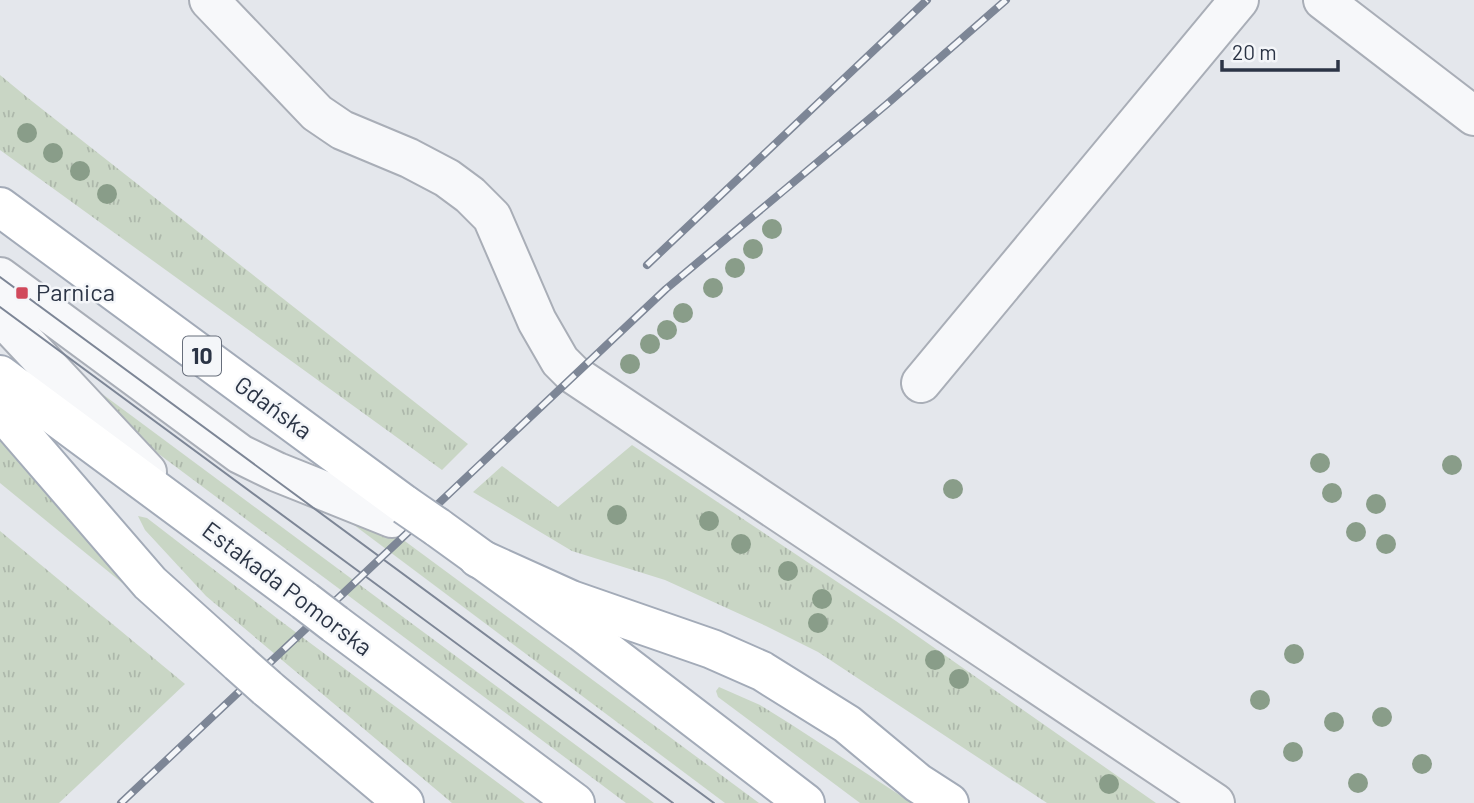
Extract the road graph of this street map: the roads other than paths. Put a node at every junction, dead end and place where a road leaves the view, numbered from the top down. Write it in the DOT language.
graph roads {
  1 [pos="209,0"];
  2 [pos="1239,0"];
  3 [pos="1324,0"];
  4 [pos="1474,116"];
  5 [pos="0,207"];
  6 [pos="0,277"];
  7 [pos="0,314"];
  8 [pos="0,374"];
  9 [pos="921,383"];
  10 [pos="0,406"];
  11 [pos="398,511"];
  12 [pos="214,534"];
  13 [pos="478,558"];
  14 [pos="404,803"];
  15 [pos="575,803"];
  16 [pos="805,803"];
  17 [pos="949,803"];
  18 [pos="1215,803"];
  1 -- 18 [label="lane"];
  2 -- 9 [label="lane"];
  3 -- 4 [label="lane"];
  5 -- 11 [label="main road, Gdańska / 10"];
  6 -- 11 [label="lane"];
  7 -- 12 [label="lane"];
  8 -- 12 [label="main road, Estakada Pomorska"];
  10 -- 14 [label="main road, bridge"];
  11 -- 13 [label="main road, Gdańska / 10, bridge"];
  12 -- 15 [label="main road, Estakada Pomorska, bridge"];
  13 -- 16 [label="main road, 10"];
  13 -- 17 [label="main road"];
}
